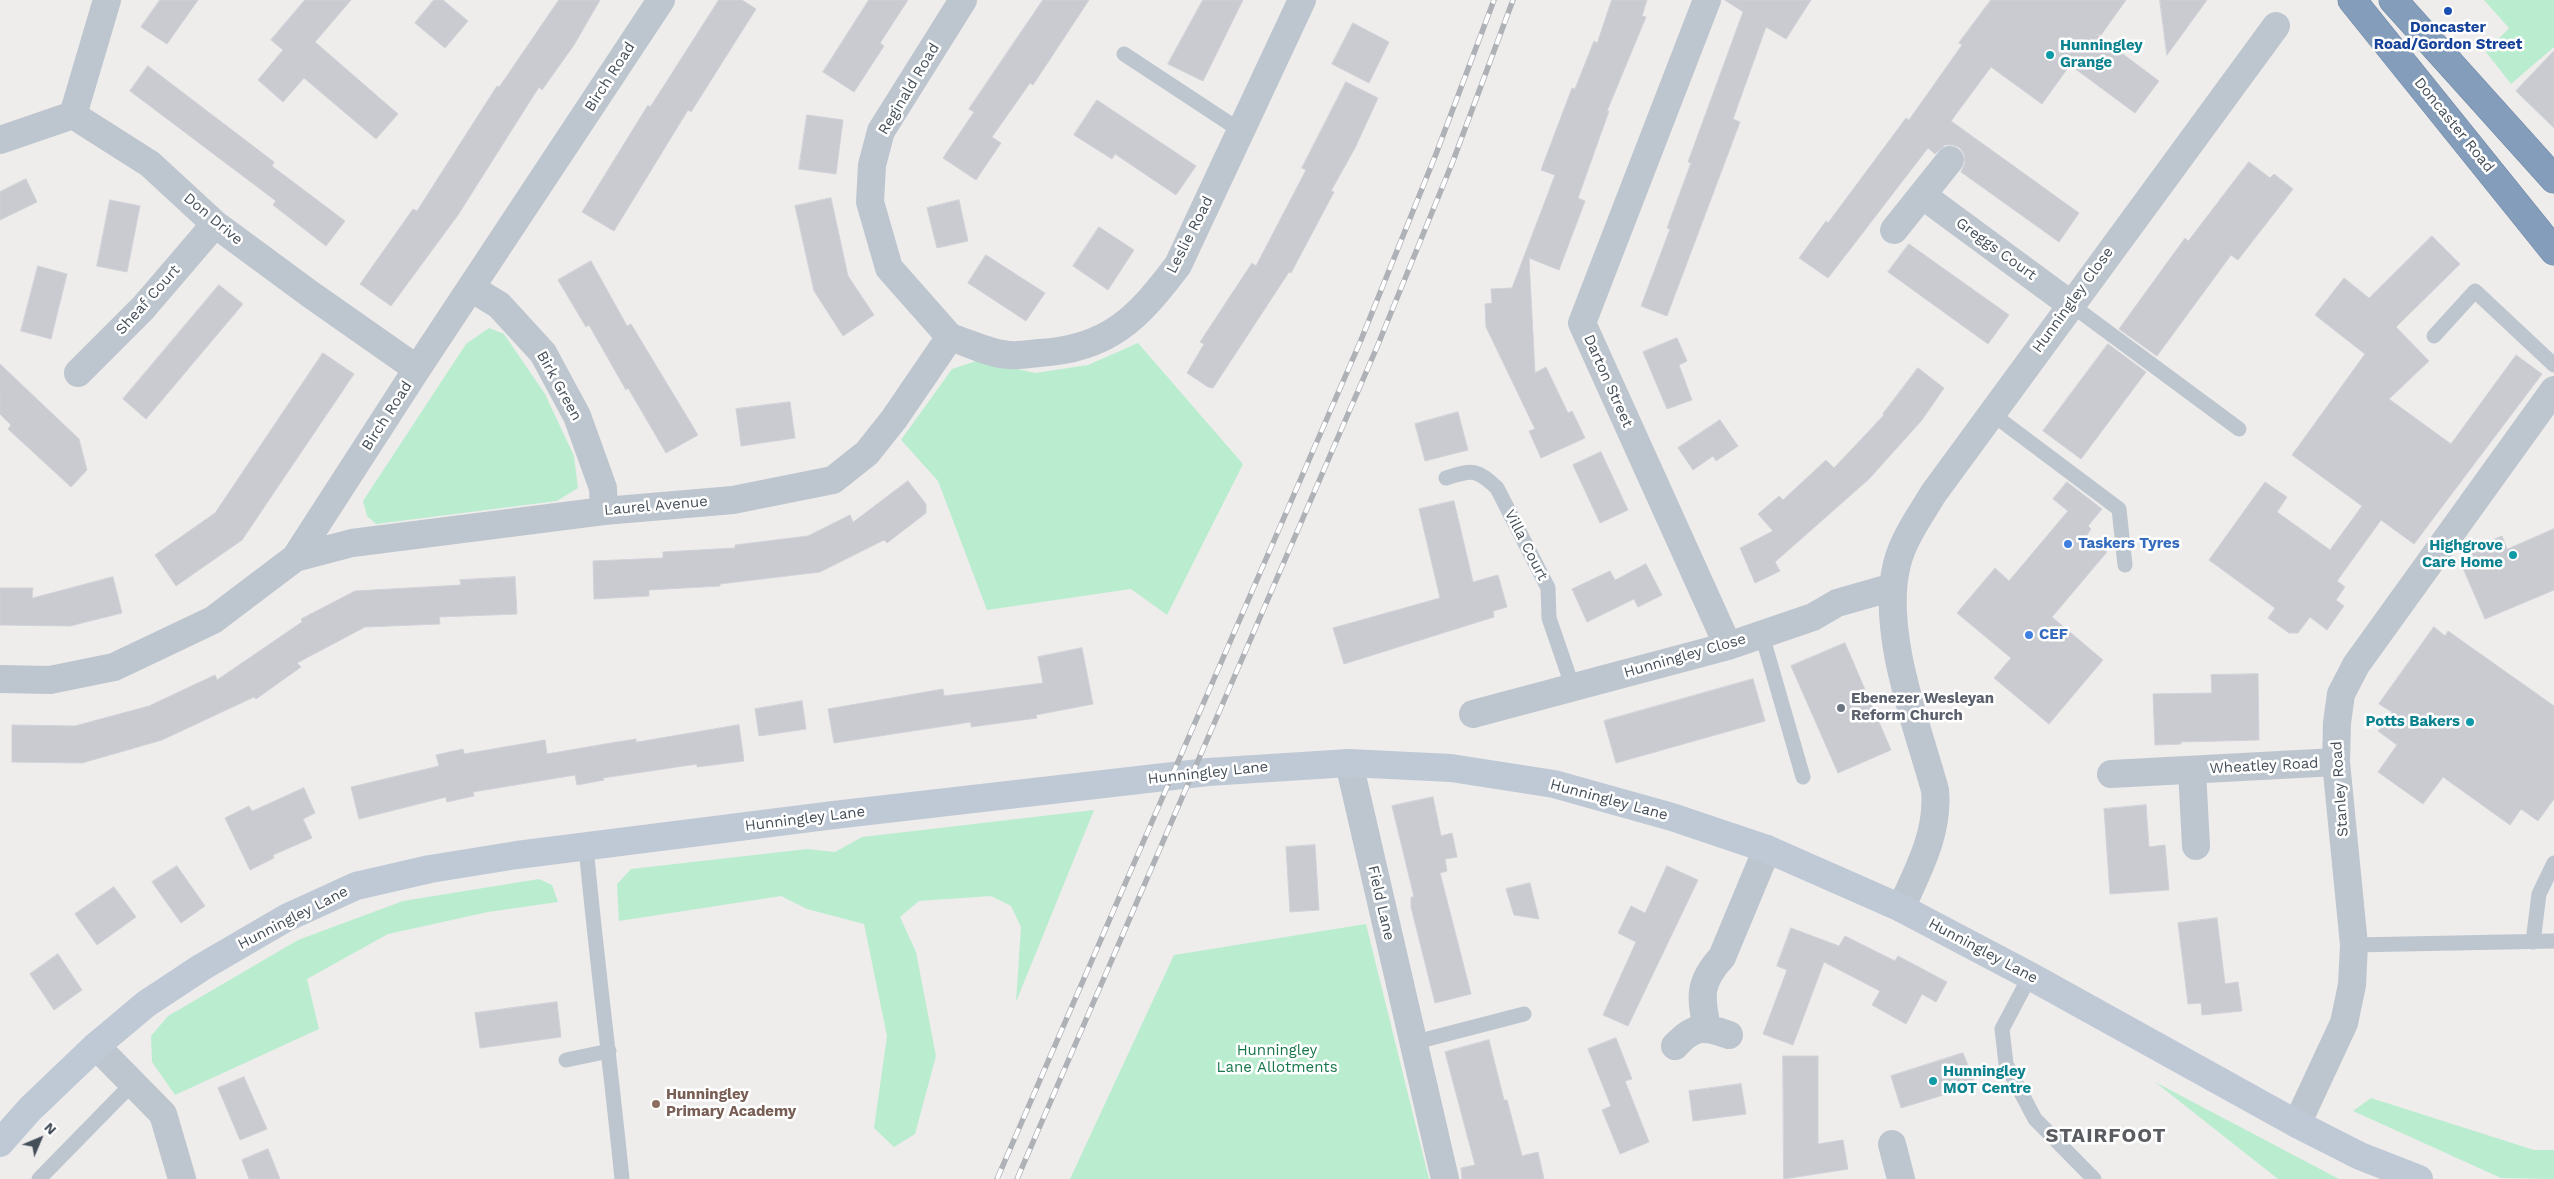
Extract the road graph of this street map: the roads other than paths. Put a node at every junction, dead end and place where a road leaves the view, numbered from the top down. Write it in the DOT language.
graph roads {
  1 [pos="107,0"];
  2 [pos="661,0"];
  3 [pos="963,0"];
  4 [pos="1302,0"];
  5 [pos="1707,0"];
  6 [pos="2352,0"];
  7 [pos="2393,0"];
  8 [pos="2276,26"];
  9 [pos="1124,54"];
  10 [pos="73,115"];
  11 [pos="1241,131"];
  12 [pos="0,140"];
  13 [pos="1950,160"];
  14 [pos="2554,179"];
  15 [pos="1922,195"];
  16 [pos="216,224"];
  17 [pos="1894,230"];
  18 [pos="2554,250"];
  19 [pos="471,288"];
  20 [pos="2070,304"];
  21 [pos="2434,336"];
  22 [pos="950,337"];
  23 [pos="2554,365"];
  24 [pos="417,369"];
  25 [pos="78,373"];
  26 [pos="2554,390"];
  27 [pos="1991,413"];
  28 [pos="2239,429"];
  29 [pos="1446,478"];
  30 [pos="604,511"];
  31 [pos="295,558"];
  32 [pos="2126,565"];
  33 [pos="1893,586"];
  34 [pos="1762,634"];
  35 [pos="1728,646"];
  36 [pos="0,679"];
  37 [pos="1573,688"];
  38 [pos="1473,714"];
  39 [pos="2336,762"];
  40 [pos="1350,763"];
  41 [pos="2192,770"];
  42 [pos="2110,774"];
  43 [pos="1803,777"];
  44 [pos="586,846"];
  45 [pos="2196,846"];
  46 [pos="1767,849"];
  47 [pos="2554,863"];
  48 [pos="1901,908"];
  49 [pos="2554,941"];
  50 [pos="2533,942"];
  51 [pos="2354,945"];
  52 [pos="2030,976"];
  53 [pos="1524,1014"];
  54 [pos="1412,1043"];
  55 [pos="96,1046"];
  56 [pos="1675,1046"];
  57 [pos="609,1051"];
  58 [pos="566,1060"];
  59 [pos="132,1084"];
  60 [pos="2297,1124"];
  61 [pos="0,1142"];
  62 [pos="1892,1144"];
  63 [pos="39,1179"];
  64 [pos="182,1179"];
  65 [pos="622,1179"];
  66 [pos="1445,1179"];
  67 [pos="1901,1179"];
  68 [pos="2094,1179"];
  69 [pos="2419,1179"];
  1 -- 10 [label="street"];
  2 -- 19 [label="street, Birch Road"];
  3 -- 22 [label="street, Reginald Road"];
  4 -- 11 [label="street, Leslie Road"];
  5 -- 35 [label="street, Darton Street"];
  6 -- 18 [label="highway, Doncaster Road"];
  7 -- 14 [label="highway"];
  8 -- 20 [label="street, Hunningley Close"];
  9 -- 11 [label="lane"];
  10 -- 12 [label="street"];
  10 -- 16 [label="street, Don Drive"];
  11 -- 22 [label="street, Leslie Road"];
  13 -- 15 [label="street"];
  15 -- 17 [label="street"];
  15 -- 20 [label="street, Greggs Court"];
  16 -- 24 [label="street, Don Drive"];
  16 -- 25 [label="street, Sheaf Court"];
  19 -- 24 [label="street, Birch Road"];
  19 -- 30 [label="street, Birk Green"];
  20 -- 27 [label="street, Hunningley Close"];
  20 -- 28 [label="lane"];
  21 -- 23 [label="lane"];
  22 -- 30 [label="street, Laurel Avenue"];
  24 -- 31 [label="street, Birch Road"];
  26 -- 39 [label="street, Stanley Road"];
  27 -- 32 [label="lane"];
  27 -- 33 [label="street, Hunningley Close"];
  29 -- 37 [label="lane, Villa Court"];
  30 -- 31 [label="street, Laurel Avenue"];
  31 -- 36 [label="street, Birch Road"];
  33 -- 34 [label="street, Hunningley Close"];
  33 -- 48 [label="street, Hunningley Close"];
  34 -- 35 [label="street, Hunningley Close"];
  34 -- 43 [label="lane"];
  35 -- 37 [label="street, Hunningley Close"];
  37 -- 38 [label="street, Hunningley Close"];
  39 -- 41 [label="street, Wheatley Road"];
  39 -- 51 [label="street, Stanley Road"];
  40 -- 44 [label="main road, Hunningley Lane"];
  40 -- 46 [label="main road, Hunningley Lane"];
  40 -- 54 [label="street, Field Lane"];
  41 -- 42 [label="street, Wheatley Road"];
  41 -- 45 [label="street, Wheatley Road"];
  44 -- 55 [label="main road, Hunningley Lane"];
  44 -- 57 [label="lane"];
  46 -- 48 [label="main road, Hunningley Lane"];
  46 -- 56 [label="street"];
  47 -- 50 [label="lane"];
  48 -- 52 [label="main road, Hunningley Lane"];
  49 -- 50 [label="lane"];
  50 -- 51 [label="lane"];
  51 -- 60 [label="street, Stanley Road"];
  52 -- 60 [label="main road, Hunningley Lane"];
  52 -- 68 [label="lane"];
  53 -- 54 [label="lane"];
  54 -- 66 [label="street, Field Lane"];
  55 -- 59 [label="street"];
  55 -- 61 [label="main road, Hunningley Lane"];
  57 -- 58 [label="lane"];
  57 -- 65 [label="lane"];
  59 -- 63 [label="lane"];
  59 -- 64 [label="street"];
  60 -- 69 [label="main road, Hunningley Lane"];
  62 -- 67 [label="street"];
}
